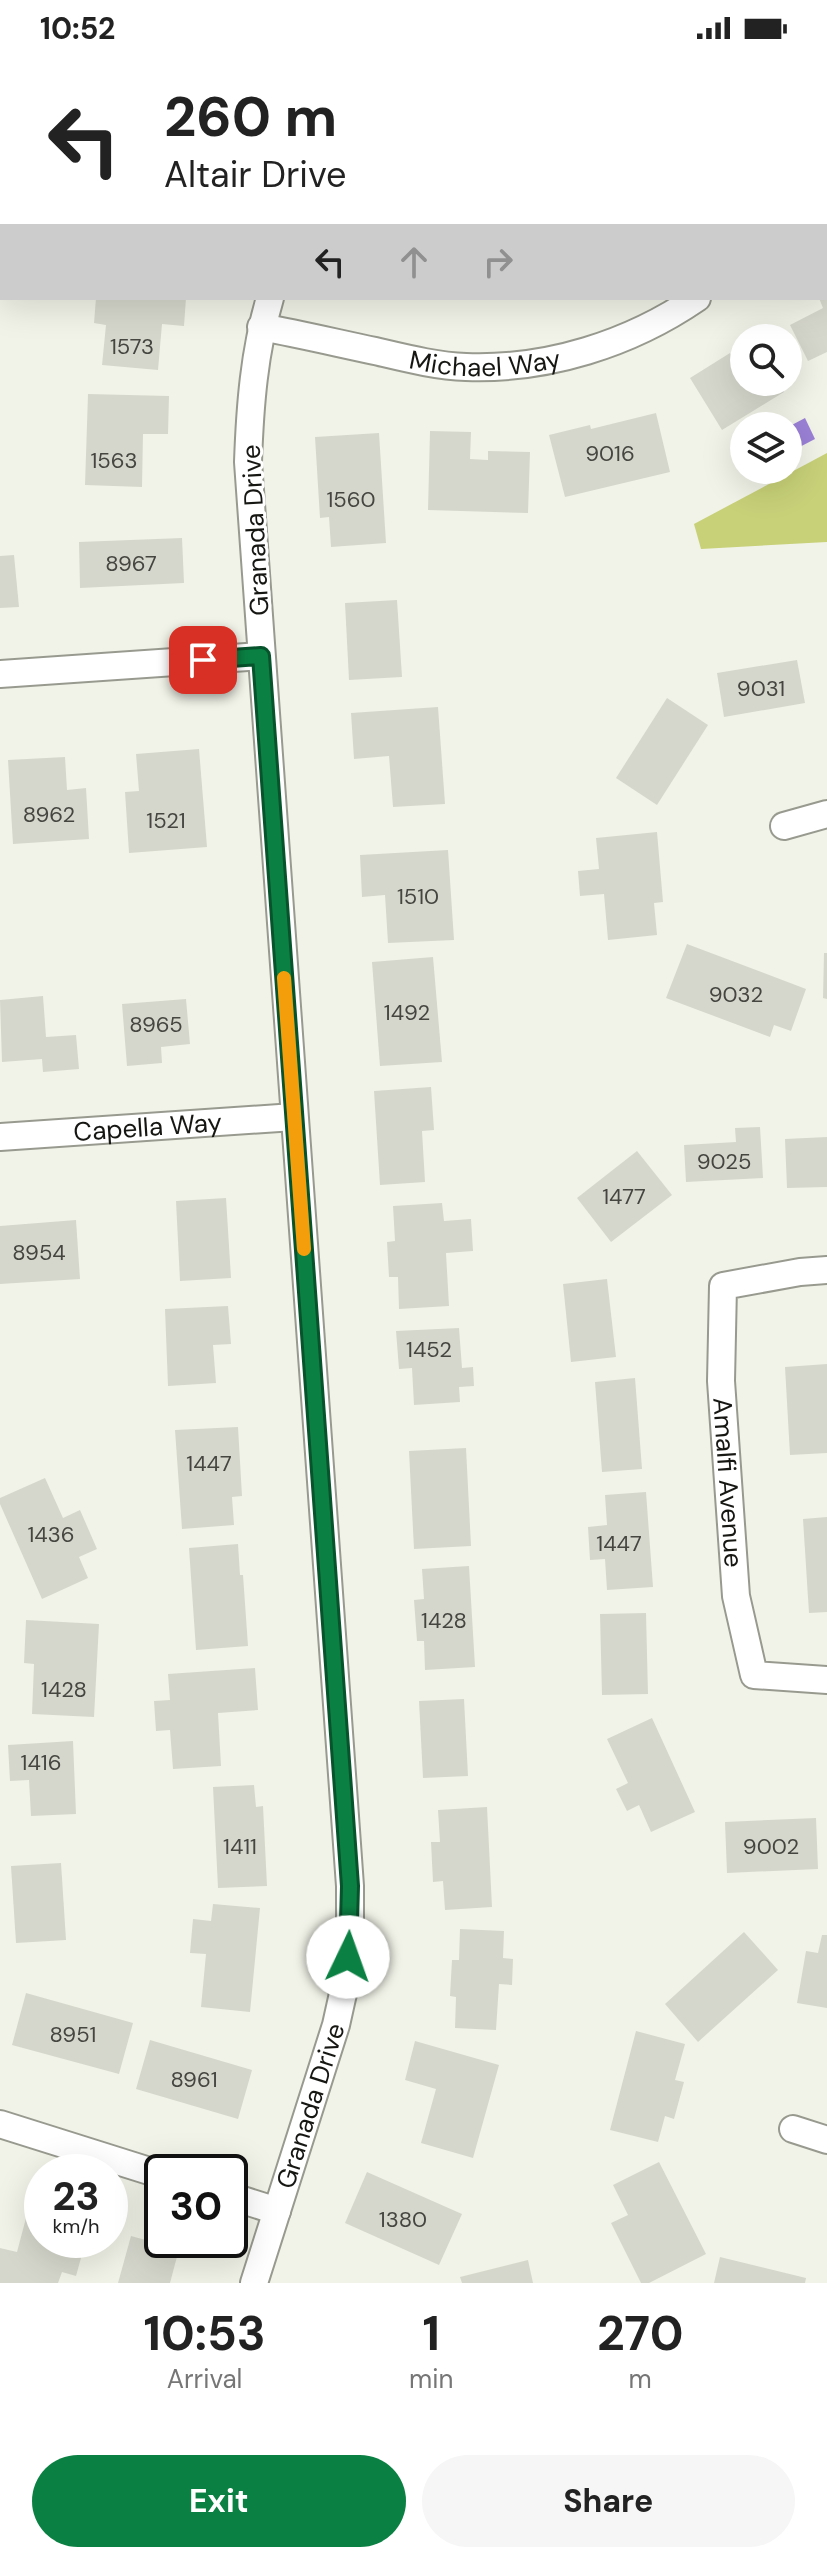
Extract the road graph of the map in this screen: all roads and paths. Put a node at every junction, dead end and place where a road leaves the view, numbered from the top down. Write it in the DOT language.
graph roads {
  1 [pos="269,300"];
  2 [pos="694,300"];
  3 [pos="261,327"];
  4 [pos="261,656"];
  5 [pos="0,674"];
  6 [pos="827,814"];
  7 [pos="784,826"];
  8 [pos="294,1117"];
  9 [pos="0,1137"];
  10 [pos="827,1270"];
  11 [pos="827,1680"];
  12 [pos="0,2124"];
  13 [pos="793,2129"];
  14 [pos="827,2140"];
  15 [pos="144,2169"];
  16 [pos="248,2202"];
  17 [pos="277,2211"];
  18 [pos="254,2283"];
  1 -- 3 [label="street, Granada Drive"];
  2 -- 3 [label="street, Michael Way"];
  3 -- 4 [label="street, Granada Drive"];
  4 -- 5 [label="street"];
  4 -- 8 [label="street, Granada Drive"];
  6 -- 7 [label="street"];
  8 -- 9 [label="street, Capella Way"];
  8 -- 17 [label="street, Granada Drive"];
  10 -- 11 [label="street, Amalfi Avenue"];
  12 -- 15 [label="street"];
  13 -- 14 [label="street"];
  16 -- 17 [label="street"];
  17 -- 18 [label="street, Granada Drive"];
}
